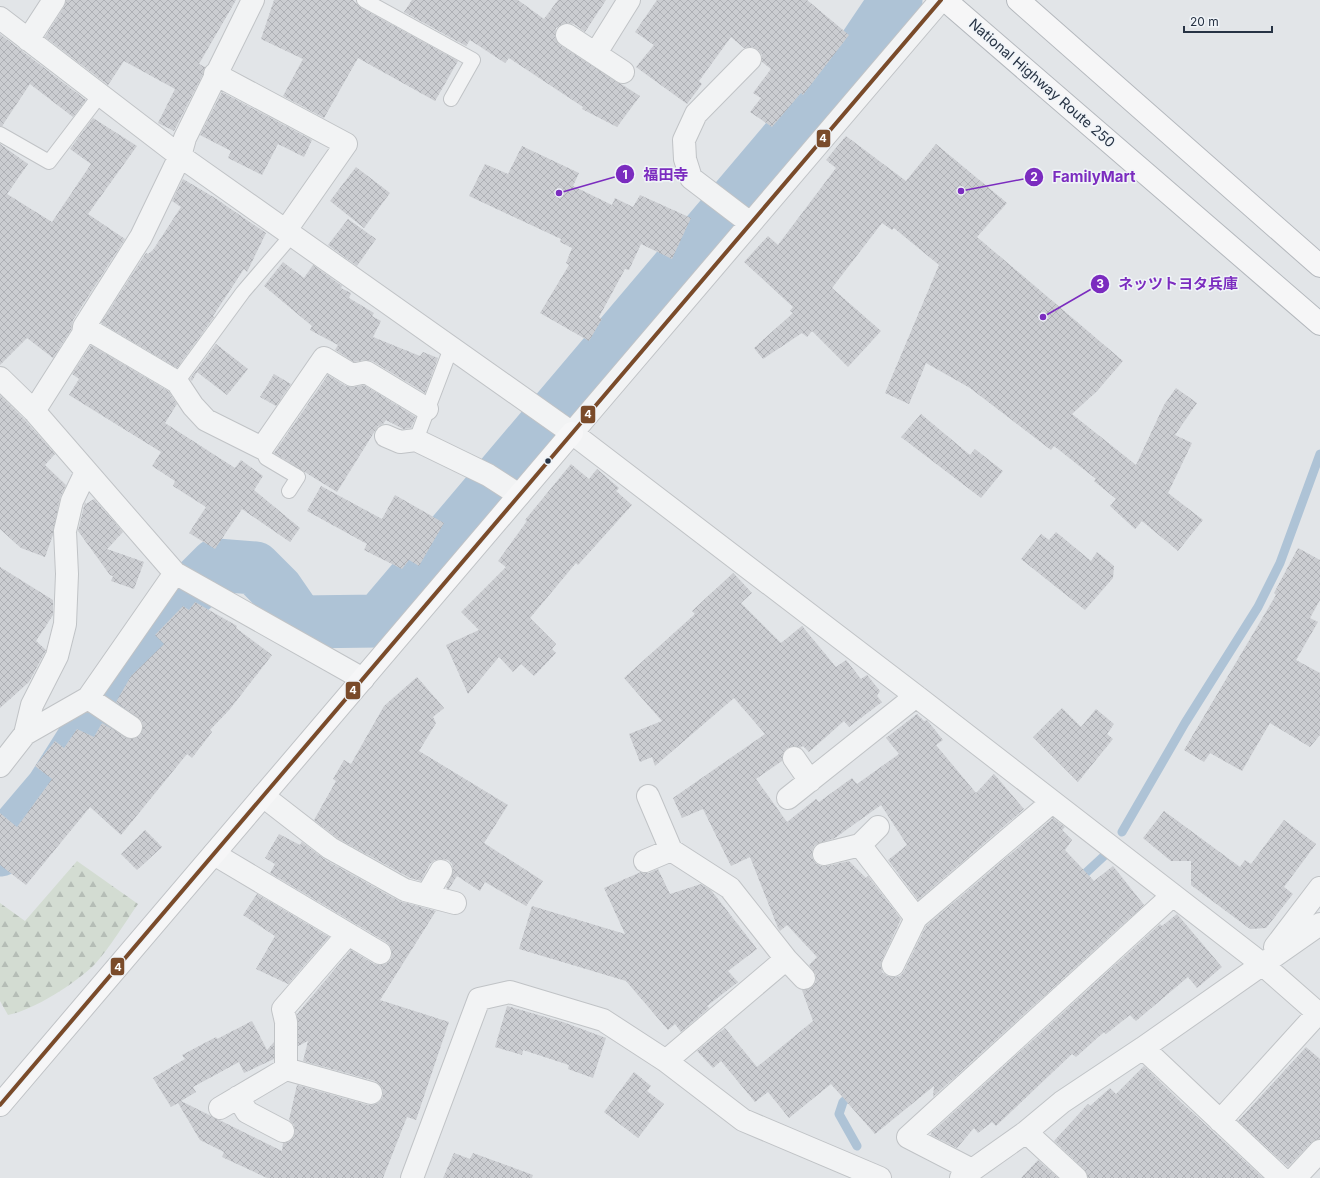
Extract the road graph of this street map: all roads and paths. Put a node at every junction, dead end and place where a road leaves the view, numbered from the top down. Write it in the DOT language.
graph roads {
  1 [pos="54,0"];
  2 [pos="253,0"];
  3 [pos="364,0"];
  4 [pos="629,0"];
  5 [pos="941,0"];
  6 [pos="945,0"];
  7 [pos="1018,0"];
  8 [pos="0,18"];
  9 [pos="567,35"];
  10 [pos="28,40"];
  11 [pos="596,53"];
  12 [pos="750,59"];
  13 [pos="623,72"];
  14 [pos="215,74"];
  15 [pos="100,95"];
  16 [pos="451,99"];
  17 [pos="0,134"];
  18 [pos="180,156"];
  19 [pos="735,213"];
  20 [pos="289,233"];
  21 [pos="1320,266"];
  22 [pos="1320,324"];
  23 [pos="84,327"];
  24 [pos="451,348"];
  25 [pos="0,378"];
  26 [pos="177,382"];
  27 [pos="427,409"];
  28 [pos="34,411"];
  29 [pos="572,433"];
  30 [pos="386,436"];
  31 [pos="416,440"];
  32 [pos="262,448"];
  33 [pos="86,472"];
  34 [pos="289,491"];
  35 [pos="518,494"];
  36 [pos="175,573"];
  37 [pos="363,679"];
  38 [pos="916,696"];
  39 [pos="88,698"];
  40 [pos="131,727"];
  41 [pos="26,734"];
  42 [pos="794,758"];
  43 [pos="0,766"];
  44 [pos="810,781"];
  45 [pos="262,796"];
  46 [pos="648,796"];
  47 [pos="788,798"];
  48 [pos="1052,802"];
  49 [pos="878,827"];
  50 [pos="860,845"];
  51 [pos="671,850"];
  52 [pos="214,854"];
  53 [pos="824,854"];
  54 [pos="645,861"];
  55 [pos="441,871"];
  56 [pos="1320,888"];
  57 [pos="427,895"];
  58 [pos="1173,895"];
  59 [pos="455,903"];
  60 [pos="916,918"];
  61 [pos="1320,924"];
  62 [pos="348,934"];
  63 [pos="380,953"];
  64 [pos="786,959"];
  65 [pos="1262,964"];
  66 [pos="893,965"];
  67 [pos="804,978"];
  68 [pos="1319,1014"];
  69 [pos="1143,1048"];
  70 [pos="666,1060"];
  71 [pos="286,1069"];
  72 [pos="371,1093"];
  73 [pos="0,1105"];
  74 [pos="1220,1121"];
  75 [pos="283,1130"];
  76 [pos="1026,1132"];
  77 [pos="1320,1151"];
  78 [pos="966,1174"];
  79 [pos="412,1178"];
  80 [pos="880,1178"];
  81 [pos="1076,1178"];
  82 [pos="1280,1178"];
  83 [pos="1295,1178"];
  1 -- 10 [label="street"];
  2 -- 14 [label="street"];
  3 -- 16 [label="lane"];
  4 -- 11 [label="street"];
  5 -- 19 [label="street"];
  6 -- 22 [label="main road, National Highway Route 250"];
  7 -- 21 [label="main road"];
  8 -- 10 [label="street"];
  9 -- 11 [label="street"];
  10 -- 15 [label="street"];
  11 -- 13 [label="street"];
  12 -- 19 [label="street"];
  14 -- 18 [label="street"];
  14 -- 20 [label="street"];
  15 -- 17 [label="lane"];
  15 -- 18 [label="street"];
  18 -- 20 [label="street"];
  18 -- 23 [label="street"];
  19 -- 29 [label="street"];
  20 -- 24 [label="street"];
  20 -- 26 [label="lane"];
  23 -- 26 [label="street"];
  23 -- 28 [label="street"];
  24 -- 27 [label="lane"];
  24 -- 29 [label="street"];
  25 -- 28 [label="street"];
  26 -- 32 [label="street"];
  27 -- 31 [label="lane"];
  27 -- 32 [label="street"];
  28 -- 33 [label="street"];
  29 -- 35 [label="main road"];
  29 -- 38 [label="street"];
  30 -- 31 [label="street"];
  31 -- 35 [label="street"];
  32 -- 34 [label="lane"];
  33 -- 36 [label="street"];
  33 -- 41 [label="street"];
  35 -- 37 [label="main road"];
  36 -- 37 [label="street"];
  36 -- 39 [label="street"];
  37 -- 45 [label="main road"];
  38 -- 44 [label="street"];
  38 -- 48 [label="street"];
  39 -- 40 [label="street"];
  39 -- 41 [label="street"];
  41 -- 43 [label="street"];
  42 -- 44 [label="street"];
  44 -- 47 [label="street"];
  45 -- 52 [label="main road"];
  45 -- 57 [label="street"];
  46 -- 51 [label="street"];
  48 -- 58 [label="street"];
  48 -- 60 [label="street"];
  49 -- 50 [label="street"];
  50 -- 53 [label="street"];
  50 -- 60 [label="street"];
  51 -- 54 [label="street"];
  51 -- 64 [label="street"];
  52 -- 62 [label="street"];
  52 -- 73 [label="main road"];
  55 -- 57 [label="street"];
  56 -- 65 [label="street"];
  57 -- 59 [label="street"];
  58 -- 65 [label="street"];
  58 -- 78 [label="street"];
  60 -- 66 [label="street"];
  61 -- 65 [label="street"];
  62 -- 63 [label="street"];
  62 -- 71 [label="street"];
  64 -- 67 [label="street"];
  64 -- 70 [label="street"];
  65 -- 68 [label="street"];
  65 -- 69 [label="street"];
  68 -- 74 [label="street"];
  69 -- 74 [label="street"];
  69 -- 76 [label="street"];
  70 -- 79 [label="street"];
  70 -- 80 [label="street"];
  71 -- 72 [label="street"];
  71 -- 75 [label="street"];
  74 -- 82 [label="street"];
  76 -- 78 [label="street"];
  76 -- 81 [label="street"];
  77 -- 83 [label="street"];
}
